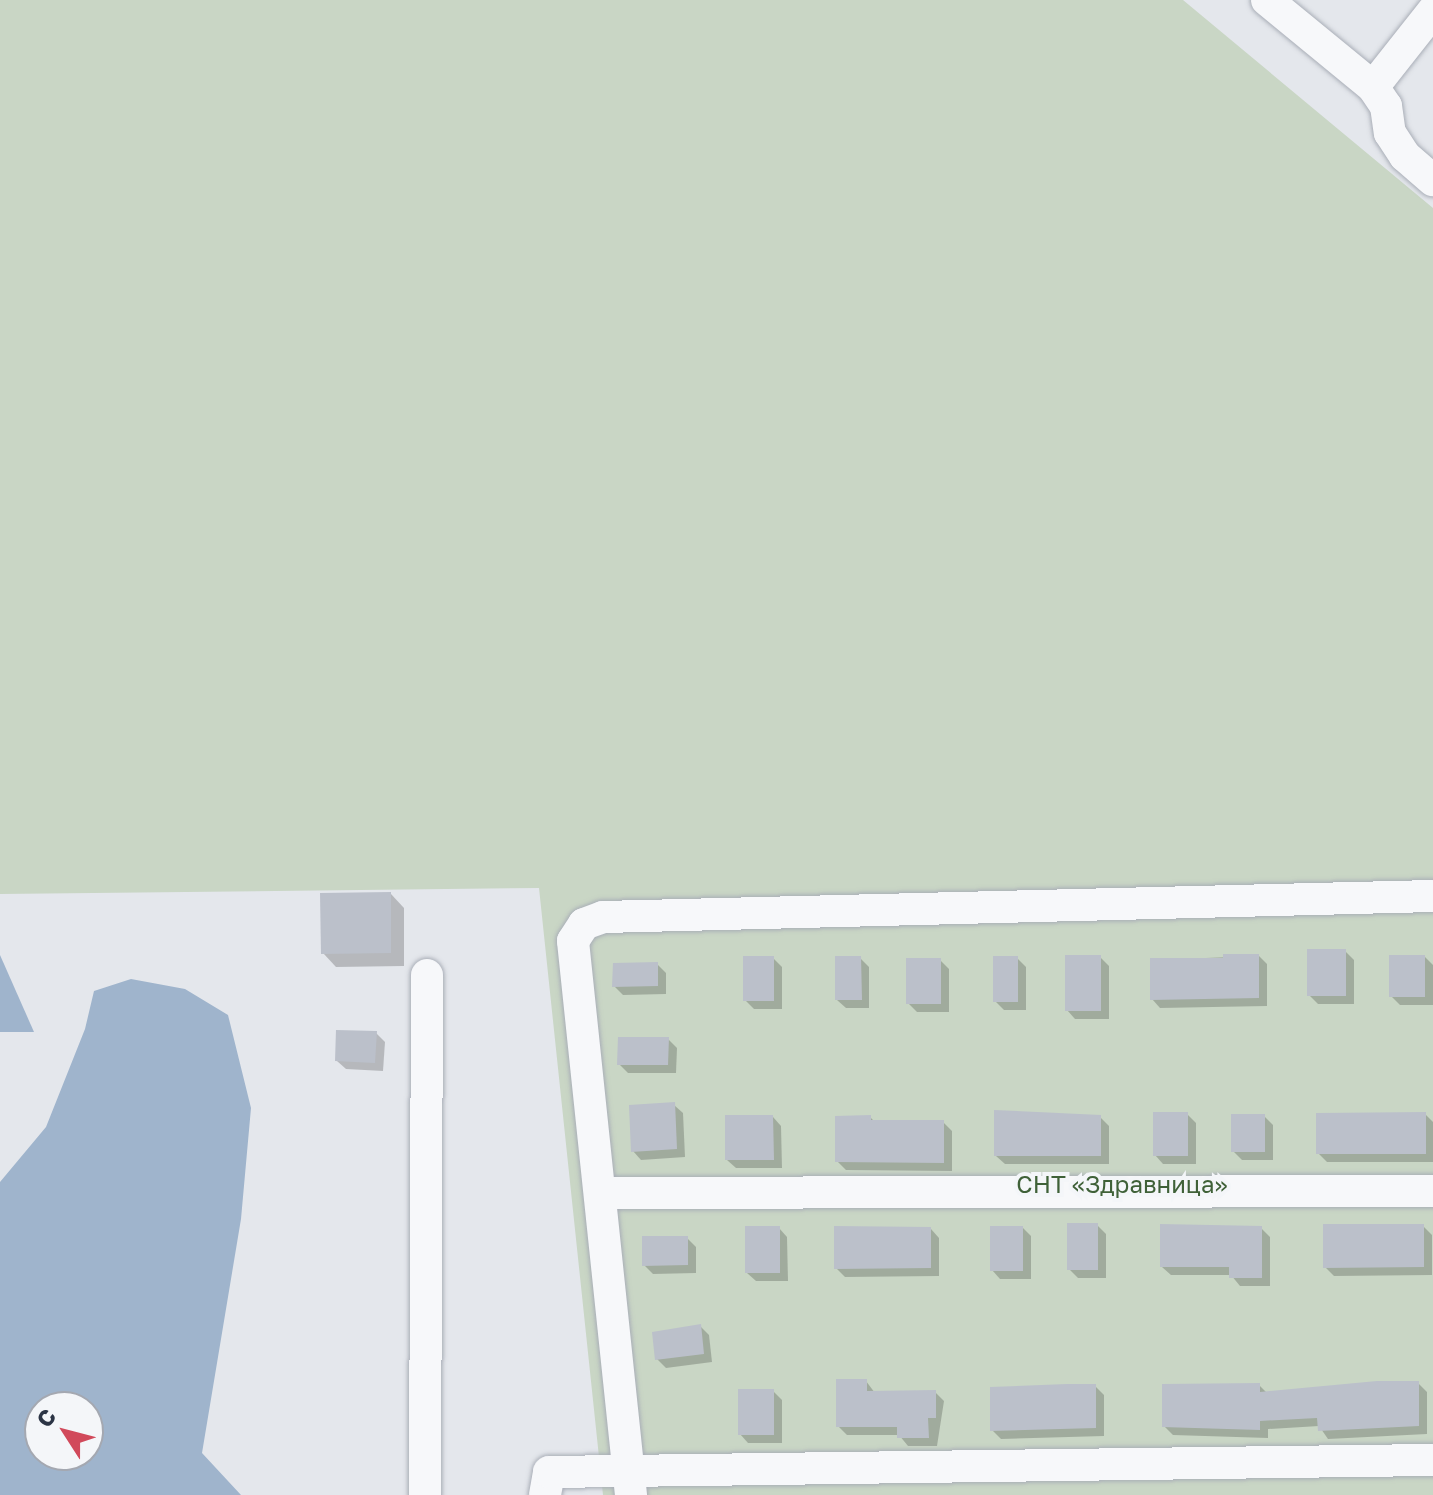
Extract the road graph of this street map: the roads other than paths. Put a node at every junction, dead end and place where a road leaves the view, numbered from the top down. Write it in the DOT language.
graph roads {
  1 [pos="1267,0"];
  2 [pos="1433,11"];
  3 [pos="1373,87"];
  4 [pos="1433,180"];
  5 [pos="1433,896"];
  6 [pos="427,975"];
  7 [pos="1433,1191"];
  8 [pos="602,1193"];
  9 [pos="1433,1460"];
  10 [pos="629,1482"];
  11 [pos="547,1484"];
  12 [pos="425,1495"];
  1 -- 3 [label="street"];
  2 -- 3 [label="street"];
  3 -- 4 [label="street"];
  5 -- 8 [label="street"];
  6 -- 12 [label="street"];
  7 -- 8 [label="street"];
  8 -- 10 [label="street"];
  9 -- 10 [label="street"];
  10 -- 11 [label="street"];
}
